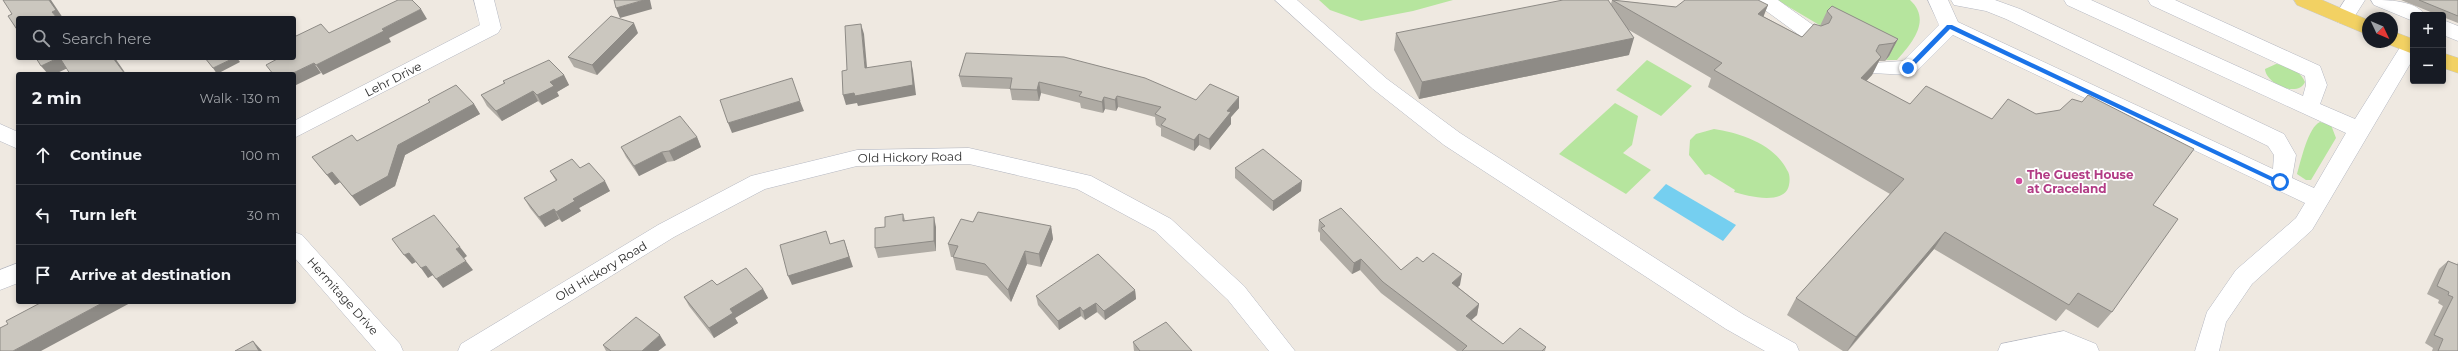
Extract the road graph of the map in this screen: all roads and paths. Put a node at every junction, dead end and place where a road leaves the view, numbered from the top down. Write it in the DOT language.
graph roads {
  1 [pos="484,0"];
  2 [pos="1285,0"];
  3 [pos="1765,0"];
  4 [pos="1938,0"];
  5 [pos="1961,0"];
  6 [pos="2074,0"];
  7 [pos="2158,0"];
  8 [pos="2304,0"];
  9 [pos="2355,0"];
  10 [pos="2381,0"];
  11 [pos="2410,12"];
  12 [pos="2344,17"];
  13 [pos="2362,25"];
  14 [pos="1950,26"];
  15 [pos="2446,28"];
  16 [pos="2458,34"];
  17 [pos="1813,35"];
  18 [pos="2398,40"];
  19 [pos="2410,45"];
  20 [pos="2411,48"];
  21 [pos="2446,61"];
  22 [pos="2458,66"];
  23 [pos="1879,68"];
  24 [pos="2308,107"];
  25 [pos="296,129"];
  26 [pos="2359,130"];
  27 [pos="0,132"];
  28 [pos="16,140"];
  29 [pos="2280,182"];
  30 [pos="2318,200"];
  31 [pos="296,243"];
  32 [pos="16,273"];
  33 [pos="0,281"];
  34 [pos="481,348"];
  35 [pos="391,351"];
  36 [pos="1284,351"];
  37 [pos="1787,351"];
  38 [pos="2010,351"];
  39 [pos="2087,351"];
  40 [pos="2207,351"];
  1 -- 25 [label="street, Lehr Drive"];
  2 -- 37 [label="street"];
  3 -- 17 [label="street"];
  4 -- 14 [label="street"];
  5 -- 29 [label="street"];
  6 -- 24 [label="street"];
  7 -- 24 [label="street"];
  8 -- 12 [label="main road"];
  9 -- 12 [label="street"];
  10 -- 11 [label="street"];
  12 -- 13 [label="main road"];
  14 -- 23 [label="street"];
  14 -- 29 [label="street"];
  15 -- 16 [label="street"];
  18 -- 19 [label="main road"];
  20 -- 26 [label="street"];
  21 -- 22 [label="main road"];
  24 -- 26 [label="street"];
  26 -- 30 [label="street"];
  27 -- 28 [label="street"];
  29 -- 30 [label="street"];
  30 -- 40 [label="street"];
  31 -- 35 [label="street, Hermitage Drive"];
  32 -- 33 [label="street"];
  34 -- 36 [label="street, Old Hickory Road"];
  38 -- 39 [label="street"];
}
